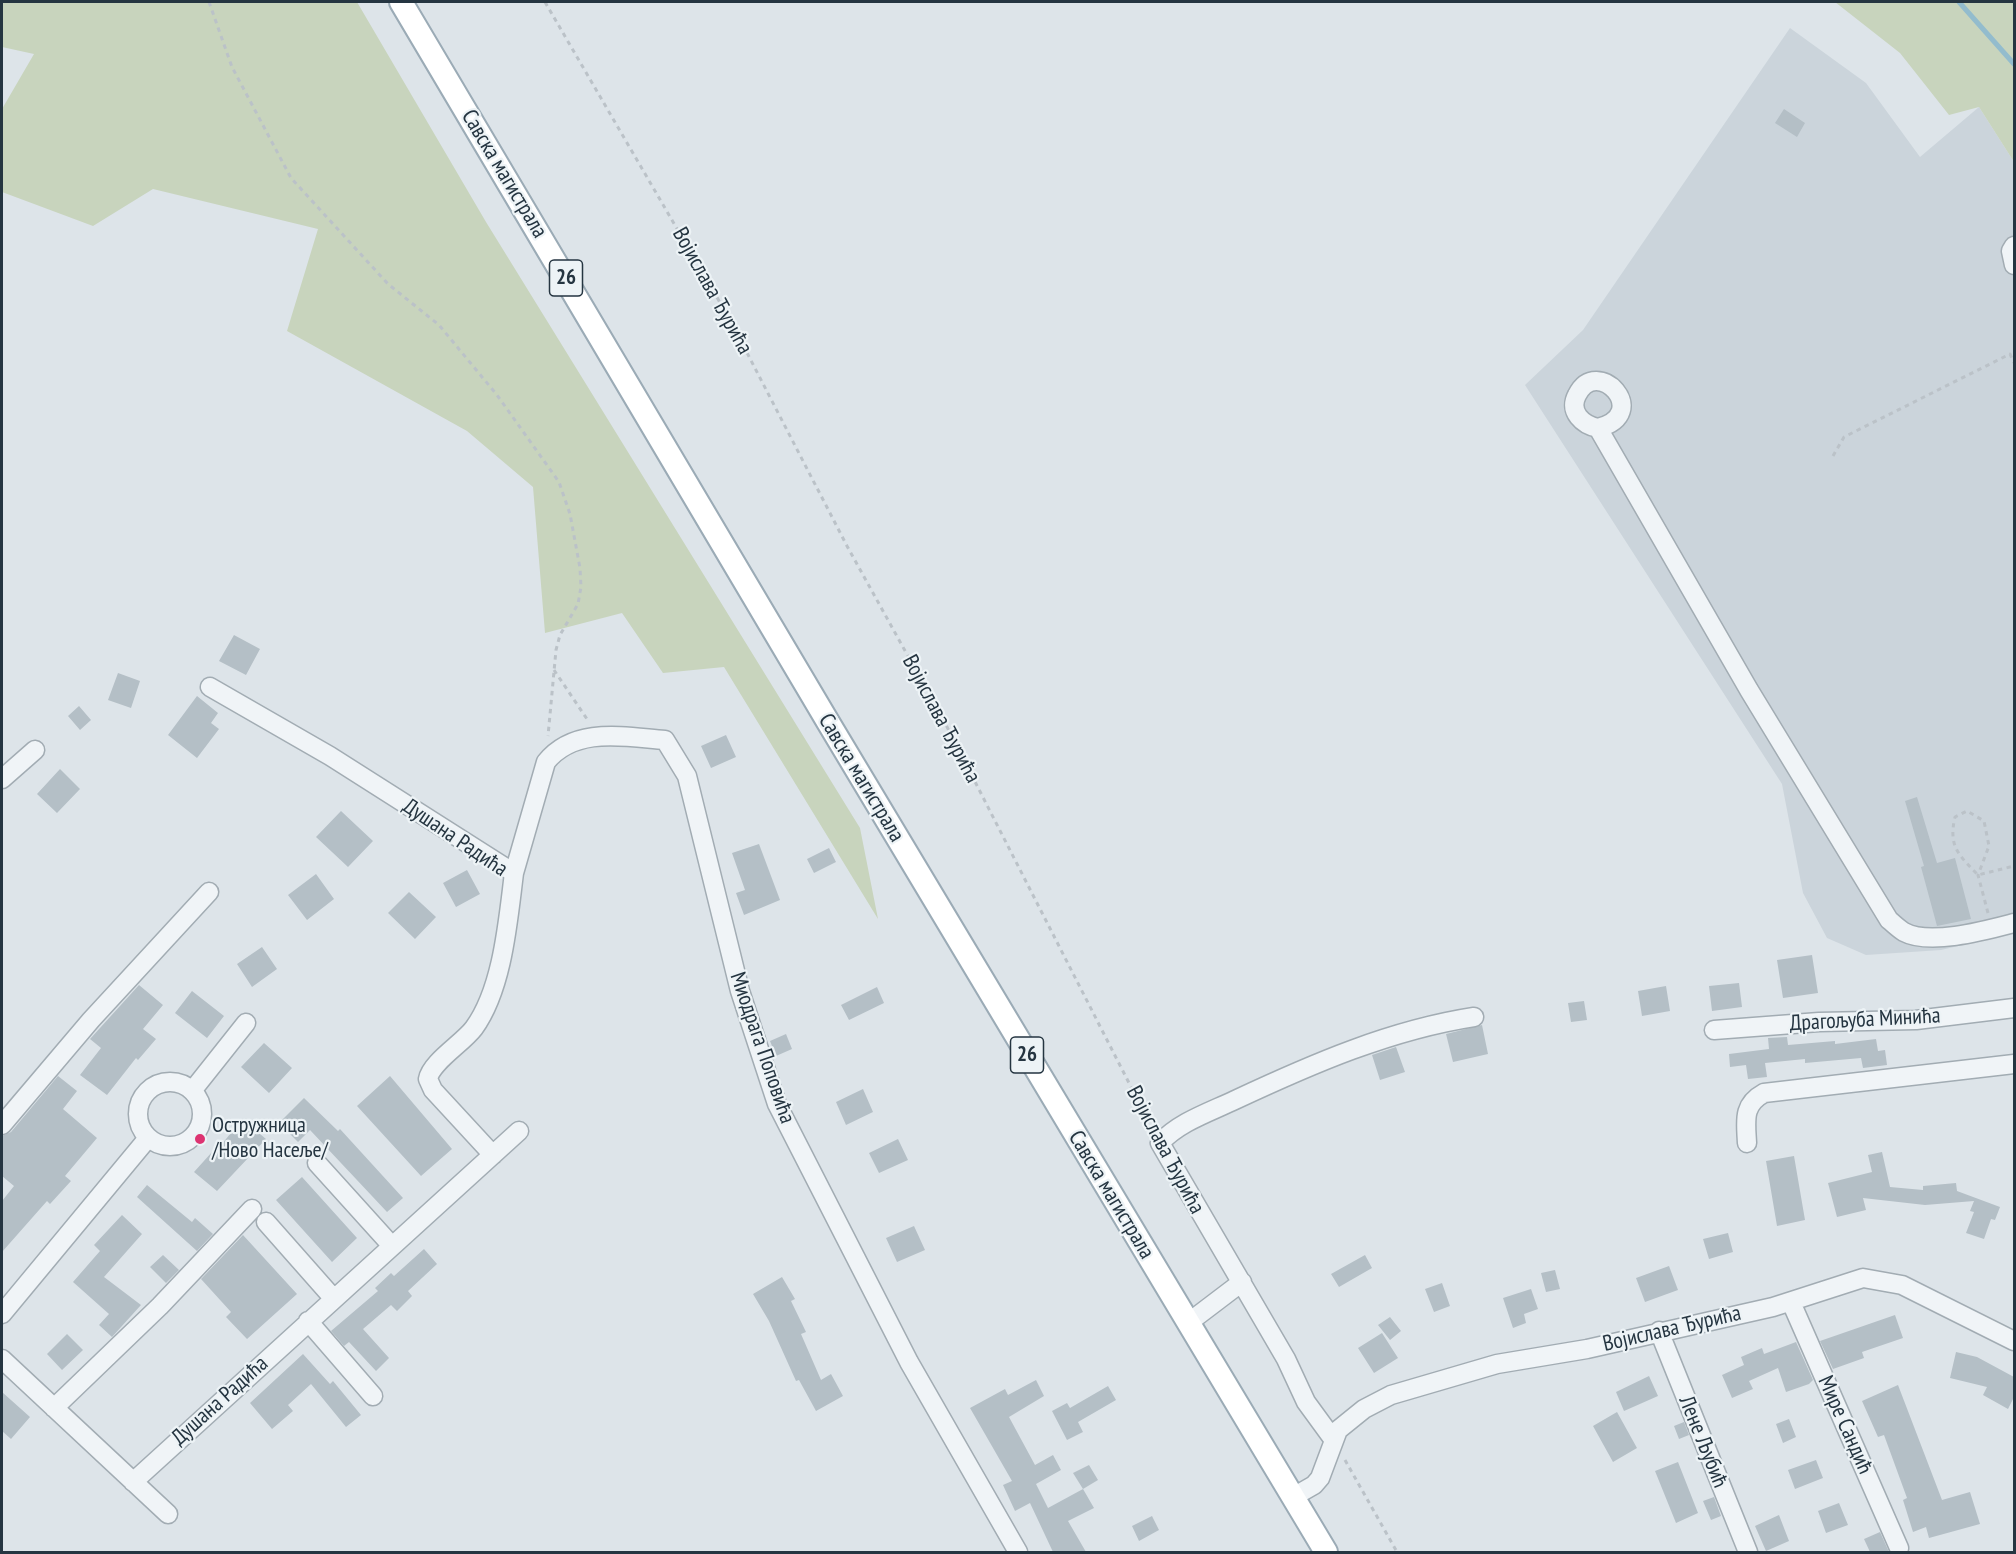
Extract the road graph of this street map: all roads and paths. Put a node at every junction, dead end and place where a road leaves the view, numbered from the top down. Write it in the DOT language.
graph roads {
  1 [pos="208,2"];
  2 [pos="401,2"];
  3 [pos="545,2"];
  4 [pos="2014,246"];
  5 [pos="2014,265"];
  6 [pos="2014,363"];
  7 [pos="1598,428"];
  8 [pos="1833,456"];
  9 [pos="554,670"];
  10 [pos="210,687"];
  11 [pos="600,735"];
  12 [pos="35,750"];
  13 [pos="546,762"];
  14 [pos="2,779"];
  15 [pos="2014,866"];
  16 [pos="514,873"];
  17 [pos="1978,875"];
  18 [pos="209,892"];
  19 [pos="2014,923"];
  20 [pos="1991,929"];
  21 [pos="2014,1008"];
  22 [pos="1474,1017"];
  23 [pos="246,1023"];
  24 [pos="1714,1030"];
  25 [pos="2014,1064"];
  26 [pos="192,1091"];
  27 [pos="2,1125"];
  28 [pos="519,1131"];
  29 [pos="148,1138"];
  30 [pos="1160,1143"];
  31 [pos="1747,1143"];
  32 [pos="493,1155"];
  33 [pos="317,1162"];
  34 [pos="252,1209"];
  35 [pos="266,1222"];
  36 [pos="392,1246"];
  37 [pos="1242,1282"];
  38 [pos="334,1299"];
  39 [pos="1791,1302"];
  40 [pos="2,1314"];
  41 [pos="308,1321"];
  42 [pos="1188,1323"];
  43 [pos="1659,1331"];
  44 [pos="2014,1341"];
  45 [pos="2,1359"];
  46 [pos="373,1396"];
  47 [pos="54,1408"];
  48 [pos="1333,1439"];
  49 [pos="133,1482"];
  50 [pos="1293,1497"];
  51 [pos="168,1514"];
  52 [pos="1899,1548"];
  53 [pos="1018,1552"];
  54 [pos="1326,1552"];
  55 [pos="1397,1552"];
  56 [pos="1748,1552"];
  1 -- 9 [label="path"];
  2 -- 42 [label="main road, Савска магистрала / 26"];
  3 -- 30 [label="path, Војислава Ђурића"];
  4 -- 5 [label="street"];
  6 -- 8 [label="path"];
  7 -- 20 [label="street"];
  9 -- 11 [label="path"];
  9 -- 13 [label="path"];
  10 -- 16 [label="street, Душана Радића"];
  11 -- 13 [label="street, Миодрага Поповића"];
  11 -- 53 [label="street, Миодрага Поповића"];
  12 -- 14 [label="street"];
  13 -- 16 [label="street"];
  15 -- 17 [label="path"];
  16 -- 32 [label="street, Душана Радића"];
  17 -- 17 [label="path"];
  17 -- 20 [label="path"];
  18 -- 27 [label="street"];
  19 -- 20 [label="street"];
  21 -- 24 [label="street, Драгољуба Минића"];
  22 -- 30 [label="street"];
  23 -- 26 [label="street"];
  25 -- 31 [label="street"];
  26 -- 29 [label="street"];
  26 -- 29 [label="street"];
  28 -- 32 [label="street, Душана Радића"];
  29 -- 40 [label="street"];
  30 -- 37 [label="street, Војислава Ђурића"];
  32 -- 36 [label="street, Душана Радића"];
  33 -- 36 [label="street"];
  34 -- 47 [label="street"];
  35 -- 38 [label="street"];
  36 -- 38 [label="street, Душана Радића"];
  37 -- 42 [label="street"];
  37 -- 48 [label="street, Војислава Ђурића"];
  38 -- 41 [label="street, Душана Радића"];
  39 -- 43 [label="street, Војислава Ђурића"];
  39 -- 44 [label="street, Војислава Ђурића"];
  39 -- 52 [label="street, Мире Сандић"];
  41 -- 46 [label="street"];
  41 -- 49 [label="street, Душана Радића"];
  42 -- 50 [label="main road, Савска магистрала / 26"];
  43 -- 48 [label="street, Војислава Ђурића"];
  43 -- 56 [label="street, Лене Љубић"];
  45 -- 47 [label="street"];
  47 -- 49 [label="street"];
  48 -- 50 [label="street, Војислава Ђурића"];
  48 -- 55 [label="path"];
  49 -- 51 [label="street"];
  50 -- 54 [label="main road, Савска магистрала / 26"];
}
